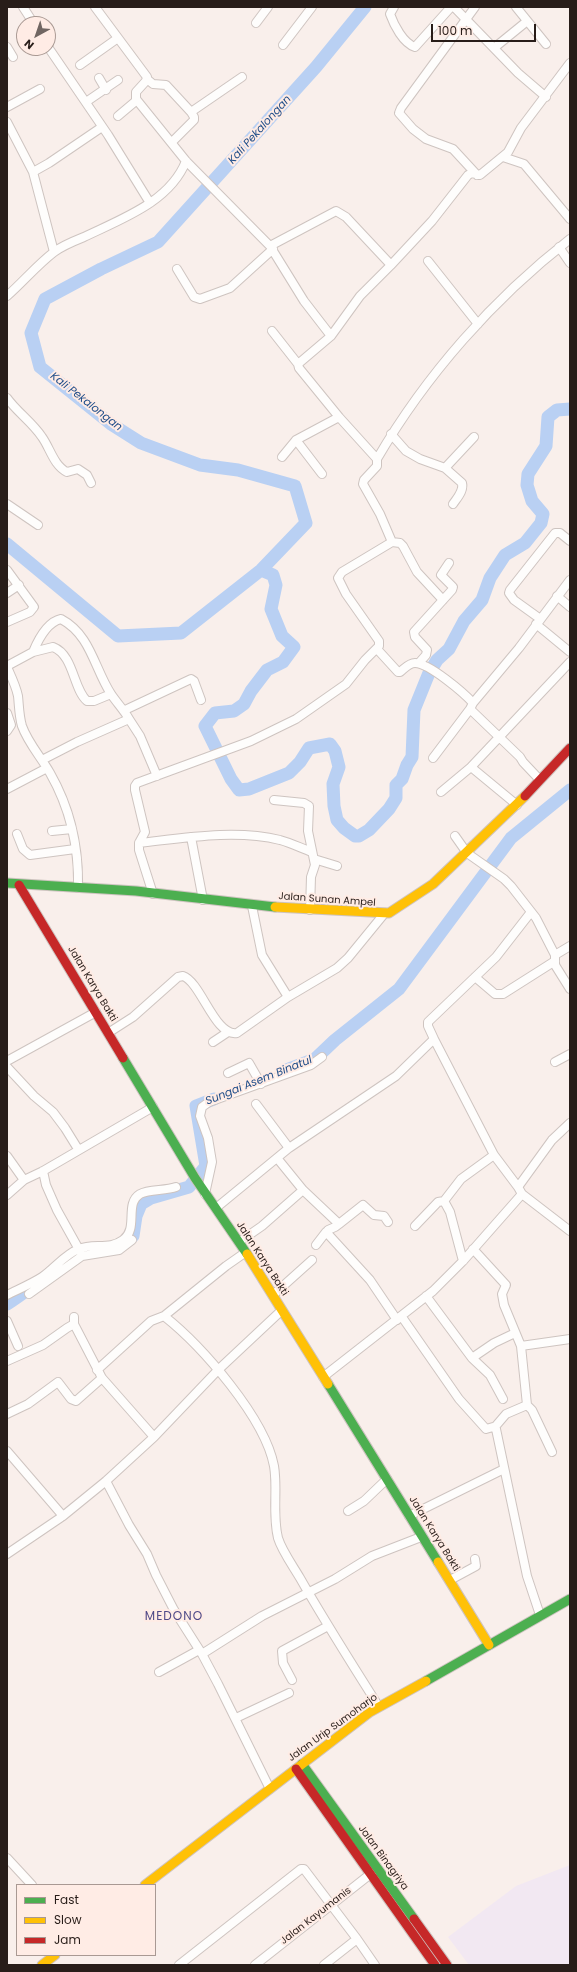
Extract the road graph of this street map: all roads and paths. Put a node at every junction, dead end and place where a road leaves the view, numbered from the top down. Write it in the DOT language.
graph roads {
  1 [pos="24,7"];
  2 [pos="95,7"];
  3 [pos="268,7"];
  4 [pos="312,7"];
  5 [pos="394,7"];
  6 [pos="451,7"];
  7 [pos="454,7"];
  8 [pos="475,7"];
  9 [pos="516,7"];
  10 [pos="29,16"];
  11 [pos="466,19"];
  12 [pos="526,22"];
  13 [pos="256,23"];
  14 [pos="118,38"];
  15 [pos="546,44"];
  16 [pos="283,45"];
  17 [pos="7,48"];
  18 [pos="494,48"];
  19 [pos="14,56"];
  20 [pos="54,56"];
  21 [pos="570,63"];
  22 [pos="80,65"];
  23 [pos="242,77"];
  24 [pos="99,78"];
  25 [pos="147,79"];
  26 [pos="118,80"];
  27 [pos="40,89"];
  28 [pos="106,90"];
  29 [pos="546,97"];
  30 [pos="137,100"];
  31 [pos="86,102"];
  32 [pos="7,108"];
  33 [pos="191,112"];
  34 [pos="118,116"];
  35 [pos="7,122"];
  36 [pos="102,128"];
  37 [pos="172,142"];
  38 [pos="504,157"];
  39 [pos="186,161"];
  40 [pos="33,172"];
  41 [pos="477,175"];
  42 [pos="150,203"];
  43 [pos="570,219"];
  44 [pos="570,239"];
  45 [pos="559,247"];
  46 [pos="272,248"];
  47 [pos="54,252"];
  48 [pos="428,260"];
  49 [pos="570,264"];
  50 [pos="391,265"];
  51 [pos="177,269"];
  52 [pos="7,296"];
  53 [pos="478,324"];
  54 [pos="272,331"];
  55 [pos="331,336"];
  56 [pos="298,364"];
  57 [pos="7,398"];
  58 [pos="10,407"];
  59 [pos="339,417"];
  60 [pos="391,434"];
  61 [pos="474,438"];
  62 [pos="296,440"];
  63 [pos="282,457"];
  64 [pos="377,459"];
  65 [pos="445,468"];
  66 [pos="322,474"];
  67 [pos="91,483"];
  68 [pos="7,504"];
  69 [pos="452,504"];
  70 [pos="38,525"];
  71 [pos="570,541"];
  72 [pos="392,542"];
  73 [pos="450,564"];
  74 [pos="7,570"];
  75 [pos="570,580"];
  76 [pos="19,585"];
  77 [pos="7,593"];
  78 [pos="557,596"];
  79 [pos="443,600"];
  80 [pos="570,607"];
  81 [pos="538,621"];
  82 [pos="7,622"];
  83 [pos="377,649"];
  84 [pos="33,652"];
  85 [pos="570,652"];
  86 [pos="570,662"];
  87 [pos="419,663"];
  88 [pos="7,667"];
  89 [pos="111,694"];
  90 [pos="201,700"];
  91 [pos="471,706"];
  92 [pos="125,710"];
  93 [pos="7,713"];
  94 [pos="129,719"];
  95 [pos="7,731"];
  96 [pos="498,735"];
  97 [pos="570,748"];
  98 [pos="433,758"];
  99 [pos="42,760"];
  100 [pos="471,766"];
  101 [pos="47,768"];
  102 [pos="157,776"];
  103 [pos="540,780"];
  104 [pos="7,789"];
  105 [pos="441,792"];
  106 [pos="274,800"];
  107 [pos="517,805"];
  108 [pos="72,829"];
  109 [pos="52,831"];
  110 [pos="17,834"];
  111 [pos="455,836"];
  112 [pos="191,837"];
  113 [pos="139,843"];
  114 [pos="75,849"];
  115 [pos="467,853"];
  116 [pos="313,855"];
  117 [pos="337,866"];
  118 [pos="7,883"];
  119 [pos="19,885"];
  120 [pos="78,888"];
  121 [pos="153,894"];
  122 [pos="203,900"];
  123 [pos="252,906"];
  124 [pos="310,910"];
  125 [pos="531,912"];
  126 [pos="384,914"];
  127 [pos="570,946"];
  128 [pos="555,958"];
  129 [pos="475,977"];
  130 [pos="570,989"];
  131 [pos="288,997"];
  132 [pos="96,1012"];
  133 [pos="228,1032"];
  134 [pos="108,1033"];
  135 [pos="434,1039"];
  136 [pos="213,1042"];
  137 [pos="570,1054"];
  138 [pos="322,1057"];
  139 [pos="7,1061"];
  140 [pos="555,1062"];
  141 [pos="7,1066"];
  142 [pos="228,1073"];
  143 [pos="261,1083"];
  144 [pos="256,1104"];
  145 [pos="153,1107"];
  146 [pos="570,1123"];
  147 [pos="289,1148"];
  148 [pos="78,1150"];
  149 [pos="494,1155"];
  150 [pos="7,1156"];
  151 [pos="277,1158"];
  152 [pos="43,1171"];
  153 [pos="24,1180"];
  154 [pos="176,1187"];
  155 [pos="518,1187"];
  156 [pos="203,1190"];
  157 [pos="303,1190"];
  158 [pos="522,1194"];
  159 [pos="7,1195"];
  160 [pos="444,1201"];
  161 [pos="216,1208"];
  162 [pos="388,1222"];
  163 [pos="339,1224"];
  164 [pos="415,1226"];
  165 [pos="326,1232"];
  166 [pos="570,1232"];
  167 [pos="132,1240"];
  168 [pos="239,1242"];
  169 [pos="316,1244"];
  170 [pos="117,1247"];
  171 [pos="473,1249"];
  172 [pos="81,1252"];
  173 [pos="246,1252"];
  174 [pos="312,1260"];
  175 [pos="463,1260"];
  176 [pos="29,1294"];
  177 [pos="7,1295"];
  178 [pos="273,1295"];
  179 [pos="426,1296"];
  180 [pos="282,1310"];
  181 [pos="164,1316"];
  182 [pos="399,1318"];
  183 [pos="7,1321"];
  184 [pos="515,1333"];
  185 [pos="570,1338"];
  186 [pos="18,1346"];
  187 [pos="521,1346"];
  188 [pos="472,1358"];
  189 [pos="7,1361"];
  190 [pos="97,1370"];
  191 [pos="218,1370"];
  192 [pos="323,1377"];
  193 [pos="102,1378"];
  194 [pos="503,1399"];
  195 [pos="527,1405"];
  196 [pos="7,1414"];
  197 [pos="494,1428"];
  198 [pos="154,1437"];
  199 [pos="7,1451"];
  200 [pos="552,1452"];
  201 [pos="504,1469"];
  202 [pos="387,1479"];
  203 [pos="106,1481"];
  204 [pos="348,1511"];
  205 [pos="63,1516"];
  206 [pos="409,1516"];
  207 [pos="421,1537"];
  208 [pos="7,1554"];
  209 [pos="475,1559"];
  210 [pos="450,1580"];
  211 [pos="308,1592"];
  212 [pos="570,1599"];
  213 [pos="540,1615"];
  214 [pos="328,1626"];
  215 [pos="489,1645"];
  216 [pos="200,1652"];
  217 [pos="159,1672"];
  218 [pos="292,1680"];
  219 [pos="288,1693"];
  220 [pos="379,1707"];
  221 [pos="236,1718"];
  222 [pos="299,1767"];
  223 [pos="270,1789"];
  224 [pos="7,1858"];
  225 [pos="374,1871"];
  226 [pos="31,1884"];
  227 [pos="146,1884"];
  228 [pos="331,1904"];
  229 [pos="409,1912"];
  230 [pos="400,1917"];
  231 [pos="357,1939"];
  232 [pos="54,1956"];
  233 [pos="433,1961"];
  234 [pos="42,1965"];
  235 [pos="178,1965"];
  236 [pos="254,1965"];
  237 [pos="324,1965"];
  238 [pos="376,1965"];
  239 [pos="447,1965"];
  1 -- 10 [label="street"];
  2 -- 14 [label="street"];
  3 -- 13 [label="street"];
  4 -- 16 [label="street"];
  5 -- 6 [label="street"];
  7 -- 11 [label="street"];
  8 -- 11 [label="street"];
  9 -- 12 [label="street"];
  11 -- 18 [label="street"];
  11 -- 41 [label="street"];
  12 -- 15 [label="street"];
  12 -- 18 [label="street"];
  14 -- 22 [label="street"];
  14 -- 25 [label="street"];
  17 -- 19 [label="street"];
  18 -- 29 [label="street"];
  20 -- 31 [label="street"];
  21 -- 29 [label="street"];
  23 -- 33 [label="street"];
  24 -- 28 [label="street"];
  25 -- 30 [label="street"];
  25 -- 33 [label="street"];
  26 -- 28 [label="street"];
  27 -- 32 [label="street"];
  28 -- 31 [label="street"];
  29 -- 38 [label="street"];
  30 -- 34 [label="street"];
  30 -- 37 [label="street"];
  31 -- 36 [label="street"];
  33 -- 37 [label="street"];
  35 -- 40 [label="street"];
  36 -- 40 [label="street"];
  36 -- 42 [label="street"];
  37 -- 39 [label="street"];
  38 -- 41 [label="street"];
  38 -- 43 [label="street"];
  39 -- 42 [label="street"];
  39 -- 46 [label="street"];
  40 -- 47 [label="street"];
  41 -- 50 [label="street"];
  42 -- 47 [label="street"];
  44 -- 45 [label="street"];
  45 -- 49 [label="street"];
  45 -- 53 [label="street"];
  46 -- 50 [label="street"];
  46 -- 51 [label="street"];
  46 -- 55 [label="street"];
  47 -- 52 [label="street"];
  48 -- 53 [label="street"];
  50 -- 55 [label="street"];
  53 -- 60 [label="street"];
  54 -- 56 [label="street"];
  55 -- 56 [label="street"];
  56 -- 59 [label="street"];
  57 -- 58 [label="street"];
  58 -- 67 [label="street"];
  59 -- 62 [label="street"];
  59 -- 64 [label="street"];
  60 -- 64 [label="street"];
  60 -- 65 [label="street"];
  61 -- 65 [label="street"];
  62 -- 63 [label="street"];
  62 -- 66 [label="street"];
  64 -- 72 [label="street"];
  65 -- 69 [label="street"];
  68 -- 70 [label="street"];
  71 -- 81 [label="street"];
  72 -- 79 [label="street"];
  72 -- 83 [label="street"];
  73 -- 79 [label="street"];
  74 -- 76 [label="street"];
  75 -- 78 [label="street"];
  76 -- 77 [label="street"];
  76 -- 82 [label="street"];
  78 -- 80 [label="street"];
  78 -- 81 [label="street"];
  79 -- 87 [label="street"];
  81 -- 85 [label="street"];
  81 -- 91 [label="street"];
  83 -- 87 [label="street"];
  83 -- 102 [label="street"];
  84 -- 88 [label="street"];
  84 -- 89 [label="street"];
  84 -- 89 [label="street"];
  86 -- 96 [label="street"];
  87 -- 91 [label="street"];
  88 -- 99 [label="street"];
  89 -- 92 [label="street"];
  90 -- 92 [label="street"];
  91 -- 96 [label="street"];
  91 -- 98 [label="street"];
  92 -- 94 [label="street"];
  93 -- 95 [label="street"];
  94 -- 99 [label="street"];
  94 -- 102 [label="street"];
  96 -- 100 [label="street"];
  96 -- 103 [label="street"];
  97 -- 103 [label="street, Jalan Sunan Ampel"];
  99 -- 101 [label="street"];
  100 -- 105 [label="street"];
  100 -- 107 [label="street"];
  101 -- 104 [label="street"];
  101 -- 108 [label="street"];
  102 -- 113 [label="street"];
  103 -- 107 [label="street, Jalan Sunan Ampel"];
  106 -- 116 [label="street"];
  107 -- 115 [label="street, Jalan Sunan Ampel"];
  108 -- 109 [label="street"];
  108 -- 114 [label="street"];
  110 -- 114 [label="street"];
  111 -- 115 [label="street"];
  112 -- 113 [label="street"];
  112 -- 116 [label="street"];
  112 -- 122 [label="street"];
  113 -- 121 [label="street"];
  114 -- 120 [label="street"];
  115 -- 125 [label="street"];
  115 -- 126 [label="street, Jalan Sunan Ampel"];
  116 -- 117 [label="street"];
  116 -- 124 [label="street"];
  118 -- 119 [label="street, Jalan Sunan Ampel"];
  119 -- 120 [label="street, Jalan Sunan Ampel"];
  119 -- 132 [label="street, Jalan Karya Bakti"];
  120 -- 121 [label="street, Jalan Sunan Ampel"];
  121 -- 122 [label="street, Jalan Sunan Ampel"];
  122 -- 123 [label="street, Jalan Sunan Ampel"];
  123 -- 124 [label="street, Jalan Sunan Ampel"];
  123 -- 131 [label="street"];
  124 -- 126 [label="street, Jalan Sunan Ampel"];
  125 -- 128 [label="street"];
  125 -- 129 [label="street"];
  126 -- 131 [label="street"];
  127 -- 128 [label="street"];
  128 -- 129 [label="street"];
  128 -- 130 [label="street"];
  129 -- 135 [label="street"];
  131 -- 133 [label="street"];
  132 -- 134 [label="street, Jalan Karya Bakti"];
  132 -- 139 [label="street"];
  133 -- 134 [label="street"];
  133 -- 136 [label="street"];
  134 -- 145 [label="street, Jalan Karya Bakti"];
  135 -- 147 [label="street"];
  135 -- 149 [label="street"];
  137 -- 140 [label="street"];
  138 -- 143 [label="street"];
  141 -- 148 [label="street"];
  142 -- 143 [label="street"];
  143 -- 156 [label="street"];
  144 -- 147 [label="street"];
  145 -- 148 [label="street"];
  145 -- 156 [label="street, Jalan Karya Bakti"];
  146 -- 155 [label="street"];
  147 -- 151 [label="street"];
  148 -- 152 [label="street"];
  149 -- 155 [label="street"];
  149 -- 160 [label="street"];
  150 -- 153 [label="street"];
  151 -- 157 [label="street"];
  151 -- 161 [label="street"];
  152 -- 153 [label="street"];
  152 -- 172 [label="street"];
  153 -- 159 [label="street"];
  154 -- 170 [label="street"];
  155 -- 158 [label="street"];
  156 -- 161 [label="street, Jalan Karya Bakti"];
  157 -- 163 [label="street"];
  157 -- 168 [label="street"];
  158 -- 166 [label="street"];
  158 -- 171 [label="street"];
  160 -- 164 [label="street"];
  160 -- 175 [label="street"];
  161 -- 168 [label="street, Jalan Karya Bakti"];
  162 -- 163 [label="street"];
  163 -- 165 [label="street"];
  165 -- 169 [label="street"];
  165 -- 182 [label="street"];
  167 -- 170 [label="street"];
  168 -- 173 [label="street, Jalan Karya Bakti"];
  170 -- 172 [label="street"];
  171 -- 175 [label="street"];
  171 -- 184 [label="street"];
  172 -- 176 [label="street"];
  172 -- 177 [label="street"];
  173 -- 178 [label="street, Jalan Karya Bakti"];
  173 -- 181 [label="street"];
  174 -- 178 [label="street"];
  175 -- 179 [label="street"];
  178 -- 180 [label="street, Jalan Karya Bakti"];
  179 -- 182 [label="street"];
  179 -- 188 [label="street"];
  180 -- 191 [label="street"];
  180 -- 192 [label="street, Jalan Karya Bakti"];
  181 -- 190 [label="street"];
  181 -- 191 [label="street"];
  182 -- 192 [label="street"];
  182 -- 197 [label="street"];
  183 -- 186 [label="street"];
  184 -- 187 [label="street"];
  184 -- 188 [label="street"];
  185 -- 187 [label="street"];
  187 -- 195 [label="street"];
  188 -- 194 [label="street"];
  189 -- 190 [label="street"];
  190 -- 193 [label="street"];
  191 -- 198 [label="street"];
  191 -- 211 [label="street"];
  192 -- 202 [label="street, Jalan Karya Bakti"];
  193 -- 196 [label="street"];
  193 -- 198 [label="street"];
  195 -- 197 [label="street"];
  195 -- 200 [label="street"];
  197 -- 201 [label="street"];
  198 -- 203 [label="street"];
  199 -- 205 [label="street"];
  201 -- 206 [label="street"];
  201 -- 213 [label="street"];
  202 -- 204 [label="street"];
  202 -- 206 [label="street, Jalan Karya Bakti"];
  203 -- 205 [label="street"];
  203 -- 216 [label="street"];
  205 -- 208 [label="street"];
  206 -- 207 [label="street, Jalan Karya Bakti"];
  207 -- 210 [label="street, Jalan Karya Bakti"];
  207 -- 211 [label="street"];
  209 -- 210 [label="street"];
  210 -- 215 [label="street, Jalan Karya Bakti"];
  211 -- 214 [label="street"];
  211 -- 216 [label="street"];
  212 -- 213 [label="street, Jalan Urip Sumoharjo"];
  213 -- 215 [label="street, Jalan Urip Sumoharjo"];
  214 -- 218 [label="street"];
  214 -- 220 [label="street"];
  215 -- 220 [label="street, Jalan Urip Sumoharjo"];
  216 -- 217 [label="street"];
  216 -- 221 [label="street"];
  219 -- 221 [label="street"];
  220 -- 222 [label="street, Jalan Urip Sumoharjo"];
  221 -- 223 [label="street"];
  222 -- 223 [label="street, Jalan Urip Sumoharjo"];
  222 -- 225 [label="street, Jalan Binagriya"];
  223 -- 227 [label="street, Jalan Urip Sumoharjo"];
  224 -- 226 [label="street"];
  225 -- 228 [label="street, Jalan Kayumanis"];
  225 -- 229 [label="street, Jalan Binagriya"];
  225 -- 230 [label="street, Jalan Binagriya"];
  228 -- 231 [label="street"];
  228 -- 235 [label="street"];
  228 -- 236 [label="street, Jalan Kayumanis"];
  229 -- 230 [label="street"];
  229 -- 233 [label="street, Jalan Binagriya"];
  230 -- 233 [label="street, Jalan Binagriya"];
  231 -- 237 [label="street"];
  231 -- 238 [label="street"];
  232 -- 234 [label="street"];
  233 -- 239 [label="street, Jalan Binagriya"];
}
